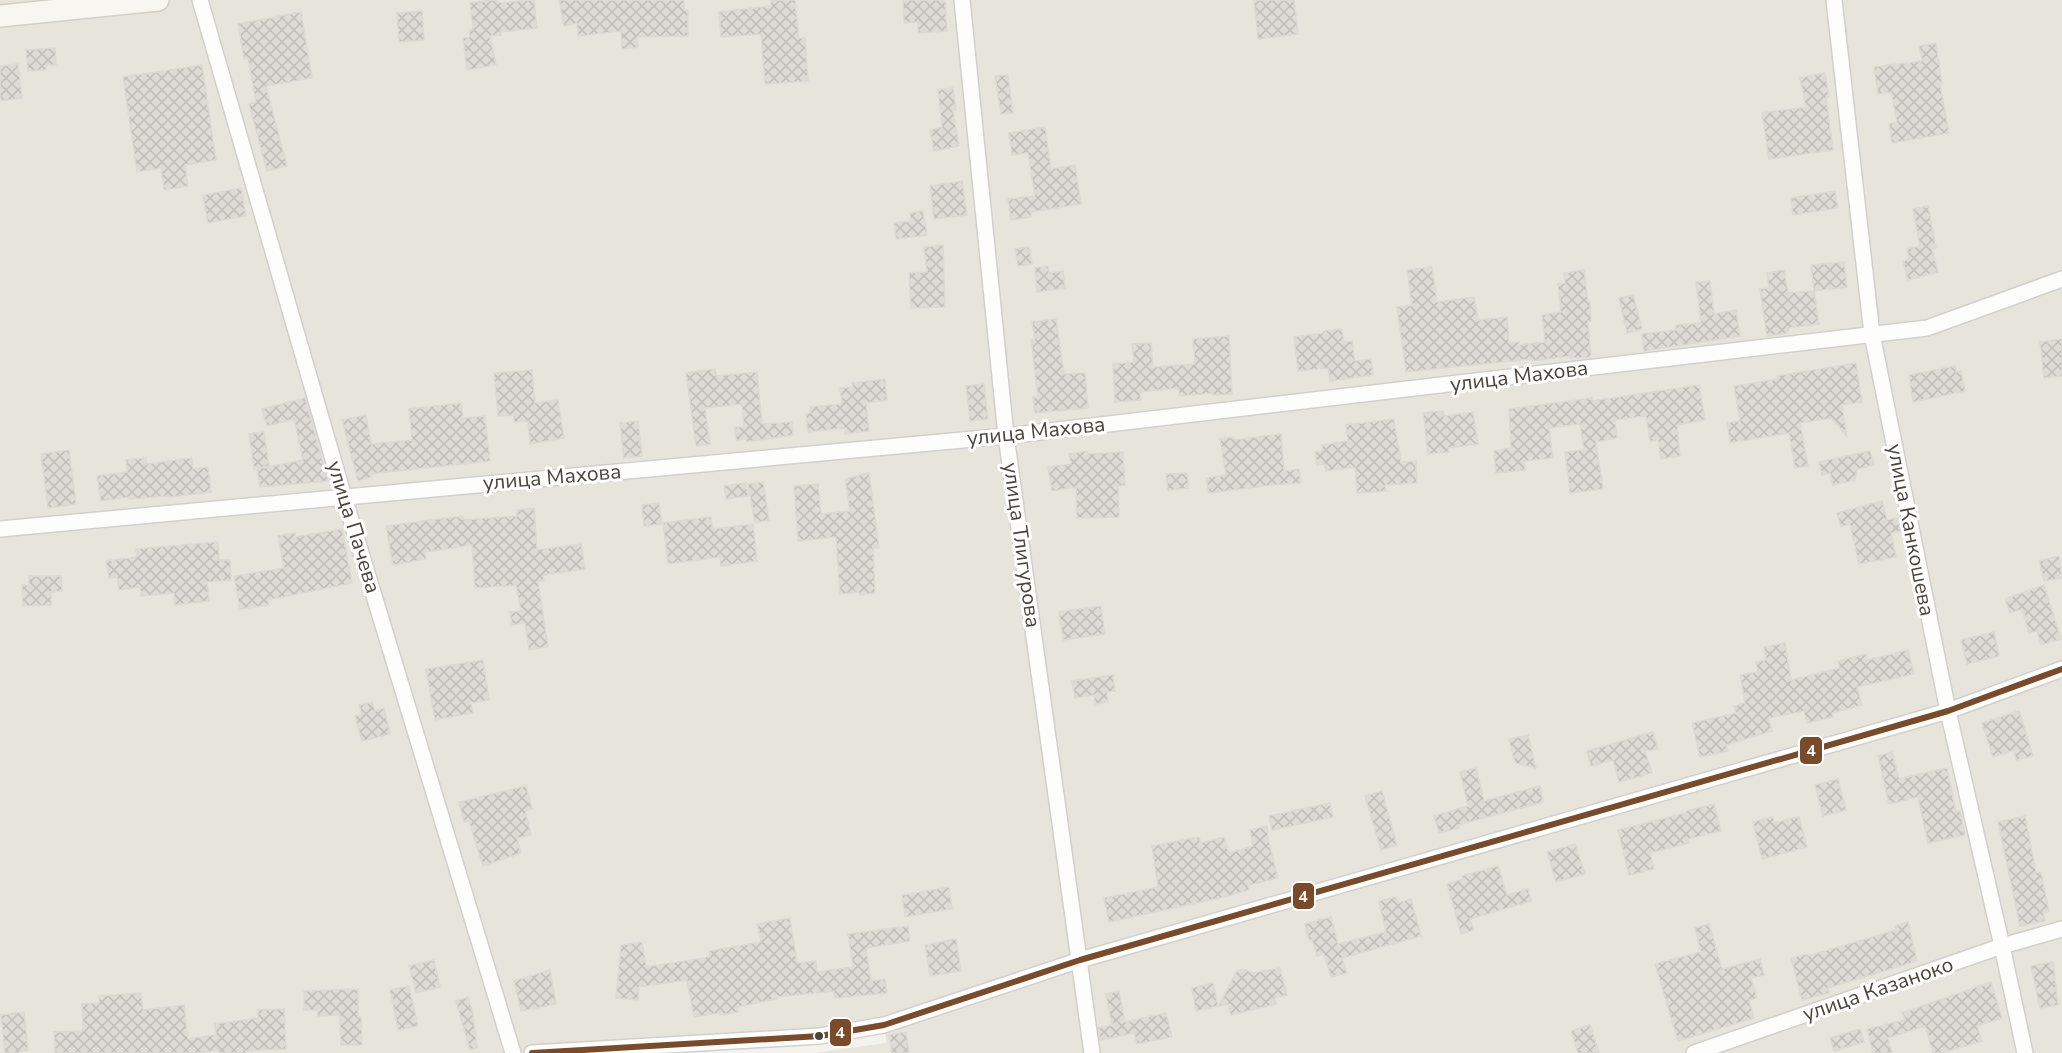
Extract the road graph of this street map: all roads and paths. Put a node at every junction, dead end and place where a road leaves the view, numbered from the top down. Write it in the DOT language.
graph roads {
  1 [pos="158,0"];
  2 [pos="200,0"];
  3 [pos="962,0"];
  4 [pos="1833,0"];
  5 [pos="0,16"];
  6 [pos="2062,279"];
  7 [pos="1872,334"];
  8 [pos="1006,435"];
  9 [pos="344,497"];
  10 [pos="0,529"];
  11 [pos="2062,669"];
  12 [pos="1948,711"];
  13 [pos="2062,929"];
  14 [pos="2002,946"];
  15 [pos="1080,960"];
  16 [pos="513,1053"];
  17 [pos="532,1053"];
  18 [pos="1092,1053"];
  19 [pos="1694,1053"];
  20 [pos="2025,1053"];
  1 -- 5 [label="main road"];
  2 -- 9 [label="street, улица Пачева"];
  3 -- 8 [label="street, улица Тлигурова"];
  4 -- 7 [label="street, улица Канкошева"];
  6 -- 7 [label="street, улица Махова"];
  7 -- 8 [label="street, улица Махова"];
  7 -- 12 [label="street, улица Канкошева"];
  8 -- 9 [label="street, улица Махова"];
  8 -- 15 [label="street, улица Тлигурова"];
  9 -- 10 [label="street, улица Махова"];
  9 -- 16 [label="street, улица Пачева"];
  11 -- 12 [label="street"];
  12 -- 14 [label="street, улица Канкошева"];
  12 -- 15 [label="street"];
  13 -- 14 [label="street, улица Казаноко"];
  14 -- 19 [label="street, улица Казаноко"];
  14 -- 20 [label="street, улица Канкошева"];
  15 -- 17 [label="street"];
  15 -- 18 [label="street, улица Тлигурова"];
}
